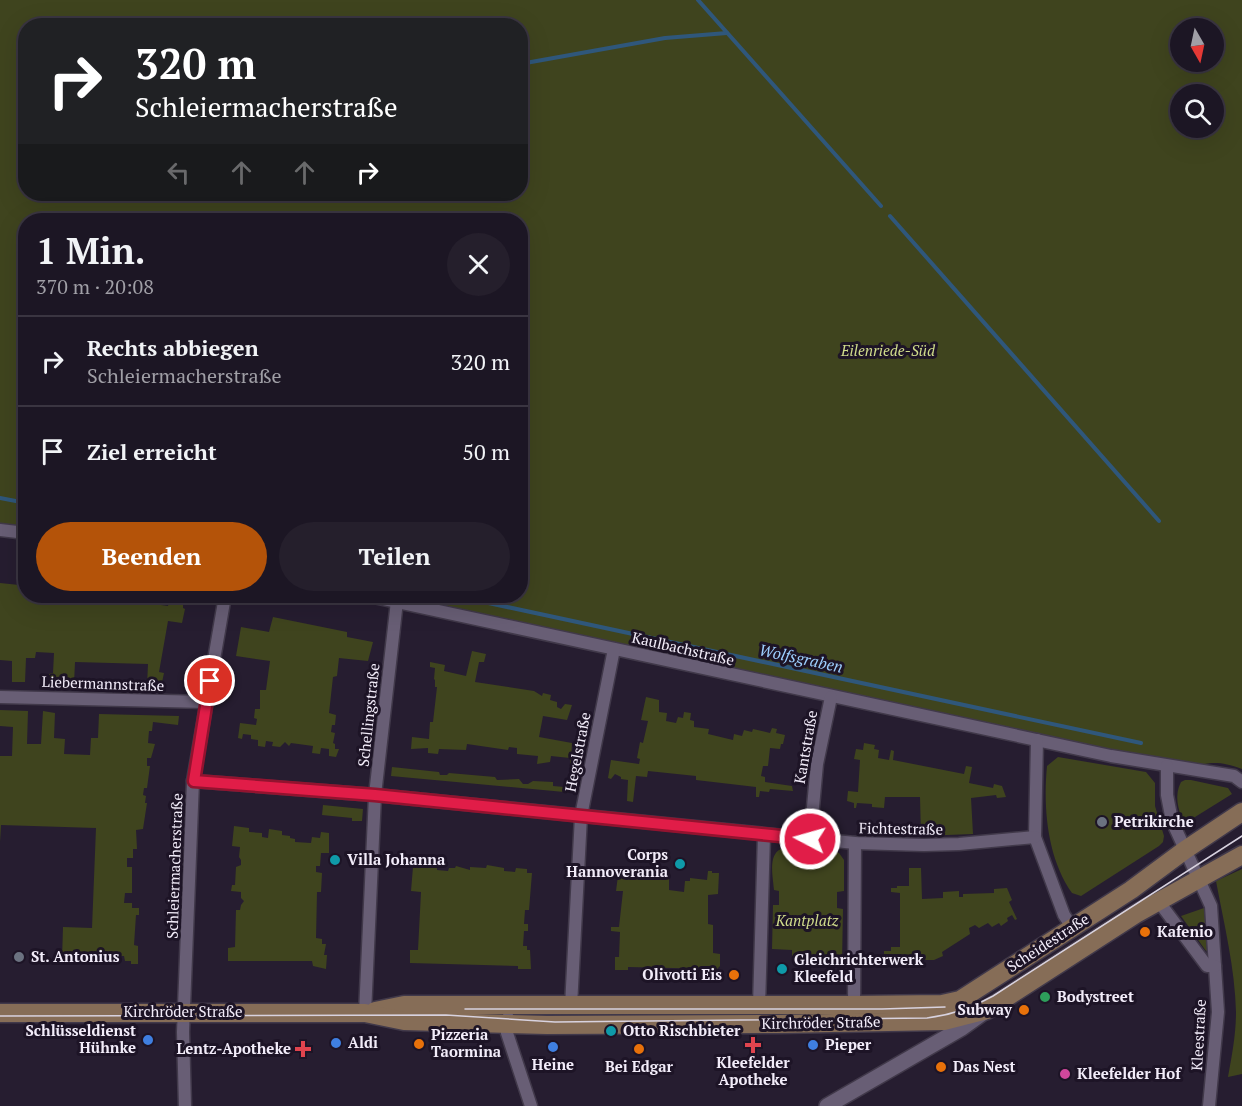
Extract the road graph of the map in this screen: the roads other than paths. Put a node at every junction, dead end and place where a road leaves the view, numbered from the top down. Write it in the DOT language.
graph roads {
  1 [pos="0,530"];
  2 [pos="18,532"];
  3 [pos="224,603"];
  4 [pos="397,603"];
  5 [pos="402,603"];
  6 [pos="614,649"];
  7 [pos="0,697"];
  8 [pos="831,697"];
  9 [pos="206,702"];
  10 [pos="1037,740"];
  11 [pos="1167,766"];
  12 [pos="194,781"];
  13 [pos="1242,782"];
  14 [pos="375,795"];
  15 [pos="1242,812"];
  16 [pos="581,816"];
  17 [pos="764,835"];
  18 [pos="1035,837"];
  19 [pos="810,839"];
  20 [pos="855,843"];
  21 [pos="1185,850"];
  22 [pos="1242,855"];
  23 [pos="1200,879"];
  24 [pos="1159,902"];
  25 [pos="1072,927"];
  26 [pos="1215,966"];
  27 [pos="960,1000"];
  28 [pos="508,1005"];
  29 [pos="854,1005"];
  30 [pos="571,1006"];
  31 [pos="759,1006"];
  32 [pos="987,1010"];
  33 [pos="184,1012"];
  34 [pos="0,1013"];
  35 [pos="365,1013"];
  36 [pos="944,1021"];
  37 [pos="508,1024"];
  38 [pos="924,1050"];
  39 [pos="184,1106"];
  40 [pos="531,1106"];
  41 [pos="827,1106"];
  42 [pos="1209,1106"];
  1 -- 2 [label="street"];
  3 -- 9 [label="street, Schleiermacherstraße"];
  4 -- 14 [label="street, Schellingstraße"];
  5 -- 6 [label="street, Kaulbachstraße"];
  6 -- 8 [label="street, Kaulbachstraße"];
  6 -- 16 [label="street, Hegelstraße"];
  7 -- 9 [label="street, Liebermannstraße"];
  8 -- 10 [label="street, Kaulbachstraße"];
  8 -- 19 [label="street, Kantstraße"];
  9 -- 12 [label="street, Schleiermacherstraße"];
  10 -- 11 [label="street, Kaulbachstraße"];
  10 -- 18 [label="street"];
  11 -- 13 [label="street, Kaulbachstraße"];
  11 -- 21 [label="street"];
  12 -- 14 [label="street, Fichtestraße"];
  12 -- 33 [label="street, Schleiermacherstraße"];
  14 -- 16 [label="street, Fichtestraße"];
  14 -- 35 [label="street, Schellingstraße"];
  15 -- 21 [label="main road, Scheidestraße"];
  16 -- 17 [label="street, Fichtestraße"];
  16 -- 30 [label="street, Hegelstraße"];
  17 -- 19 [label="street, Fichtestraße"];
  17 -- 31 [label="street"];
  18 -- 20 [label="street, Fichtestraße"];
  18 -- 25 [label="street"];
  19 -- 20 [label="street, Fichtestraße"];
  20 -- 29 [label="street"];
  21 -- 23 [label="street, Kleestraße"];
  21 -- 25 [label="main road, Scheidestraße"];
  22 -- 23 [label="main road, Scheidestraße"];
  23 -- 24 [label="main road, Scheidestraße"];
  23 -- 26 [label="street, Kleestraße"];
  24 -- 26 [label="street"];
  24 -- 32 [label="main road, Scheidestraße"];
  25 -- 27 [label="main road, Scheidestraße"];
  26 -- 42 [label="street, Kleestraße"];
  27 -- 29 [label="main road, Kirchröder Straße"];
  27 -- 36 [label="street, Scheidestraße"];
  28 -- 30 [label="main road, Kirchröder Straße"];
  28 -- 35 [label="main road, Kirchröder Straße"];
  28 -- 37 [label="street"];
  29 -- 31 [label="main road, Kirchröder Straße"];
  30 -- 31 [label="main road, Kirchröder Straße"];
  32 -- 36 [label="main road, Kirchröder Straße"];
  32 -- 38 [label="street, Scheidestraße"];
  33 -- 34 [label="main road, Kirchröder Straße"];
  33 -- 35 [label="main road, Kirchröder Straße"];
  33 -- 39 [label="street, Schleiermacherstraße"];
  35 -- 37 [label="main road, Kirchröder Straße"];
  36 -- 37 [label="main road, Kirchröder Straße"];
  36 -- 38 [label="street, Scheidestraße"];
  37 -- 40 [label="street"];
  38 -- 41 [label="street, Scheidestraße"];
}
